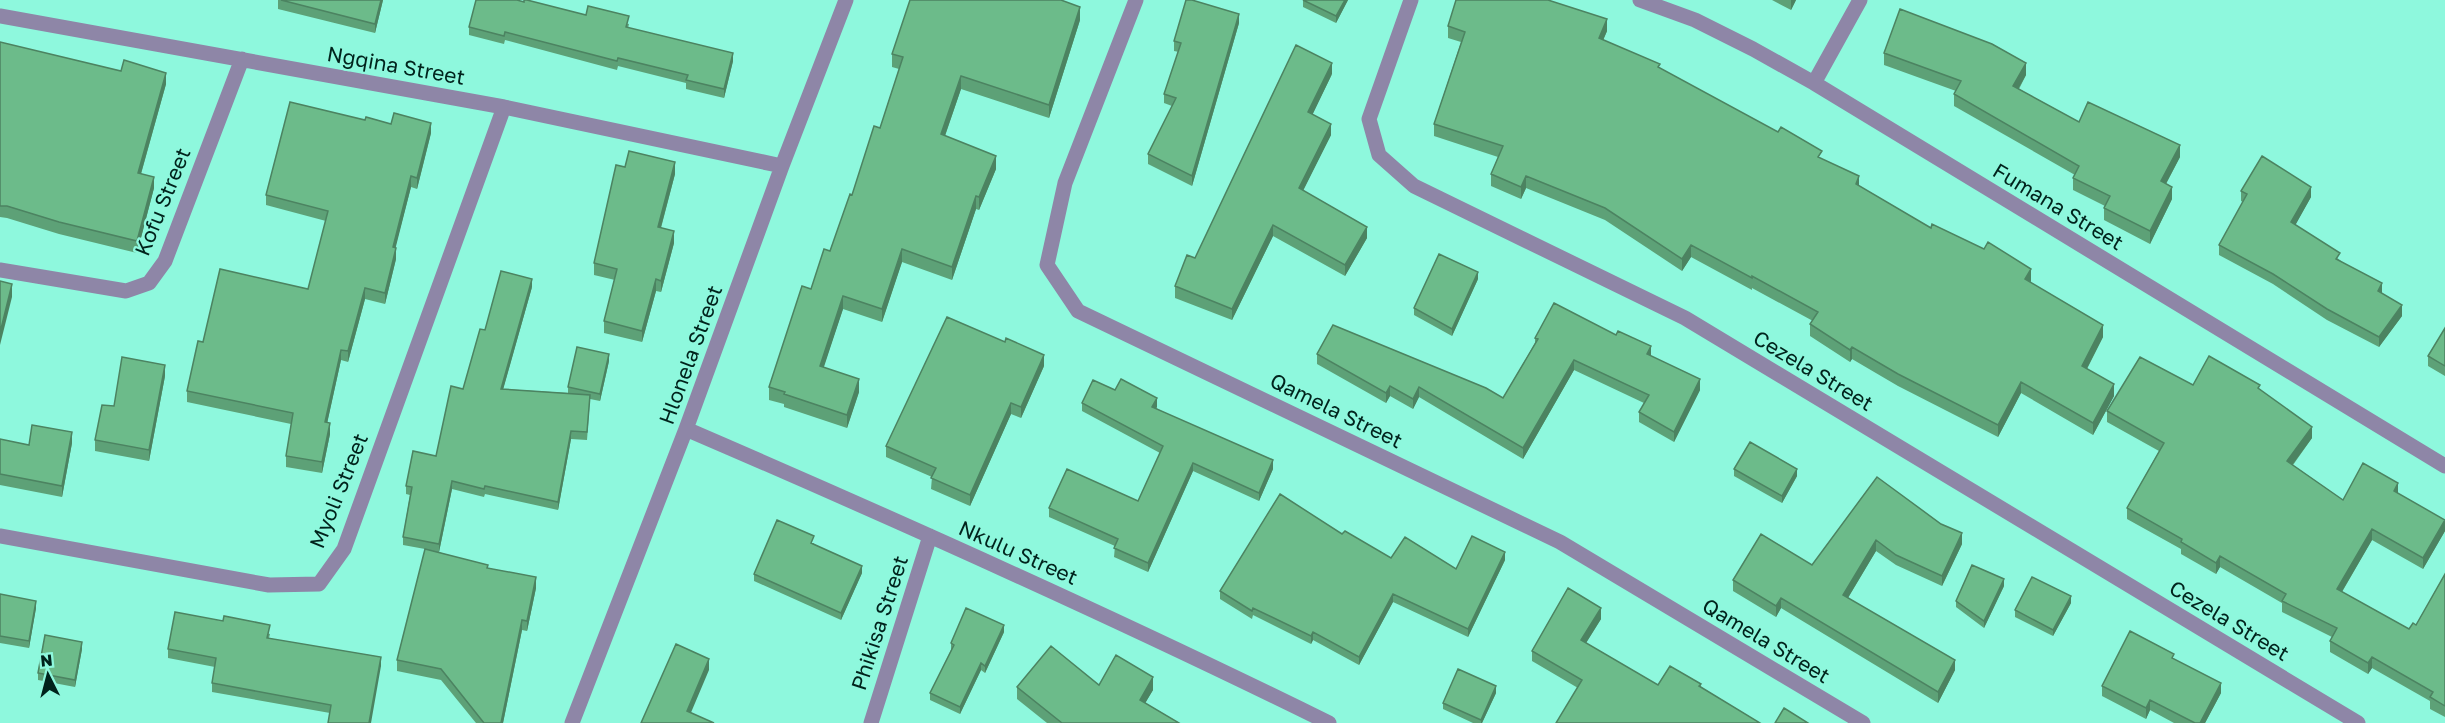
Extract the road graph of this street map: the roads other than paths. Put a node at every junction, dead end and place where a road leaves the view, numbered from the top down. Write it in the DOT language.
graph roads {
  1 [pos="846,0"];
  2 [pos="1136,0"];
  3 [pos="1411,0"];
  4 [pos="1640,0"];
  5 [pos="1860,0"];
  6 [pos="0,16"];
  7 [pos="242,59"];
  8 [pos="1814,83"];
  9 [pos="504,107"];
  10 [pos="782,166"];
  11 [pos="0,270"];
  12 [pos="686,429"];
  13 [pos="2445,466"];
  14 [pos="0,536"];
  15 [pos="930,536"];
  16 [pos="572,723"];
  17 [pos="871,723"];
  18 [pos="1329,723"];
  19 [pos="1863,723"];
  20 [pos="2358,723"];
  1 -- 10 [label="street, Hlonela Street"];
  2 -- 19 [label="street, Qamela Street"];
  3 -- 20 [label="street, Cezela Street"];
  4 -- 8 [label="street, Fumana Street"];
  5 -- 8 [label="street"];
  6 -- 7 [label="street, Ngqina Street"];
  7 -- 9 [label="street, Ngqina Street"];
  7 -- 11 [label="street, Kofu Street"];
  8 -- 13 [label="street, Fumana Street"];
  9 -- 10 [label="street, Ngqina Street"];
  9 -- 14 [label="street, Myoli Street"];
  10 -- 12 [label="street, Hlonela Street"];
  12 -- 15 [label="street, Nkulu Street"];
  12 -- 16 [label="street, Hlonela Street"];
  15 -- 17 [label="street, Phikisa Street"];
  15 -- 18 [label="street, Nkulu Street"];
}
